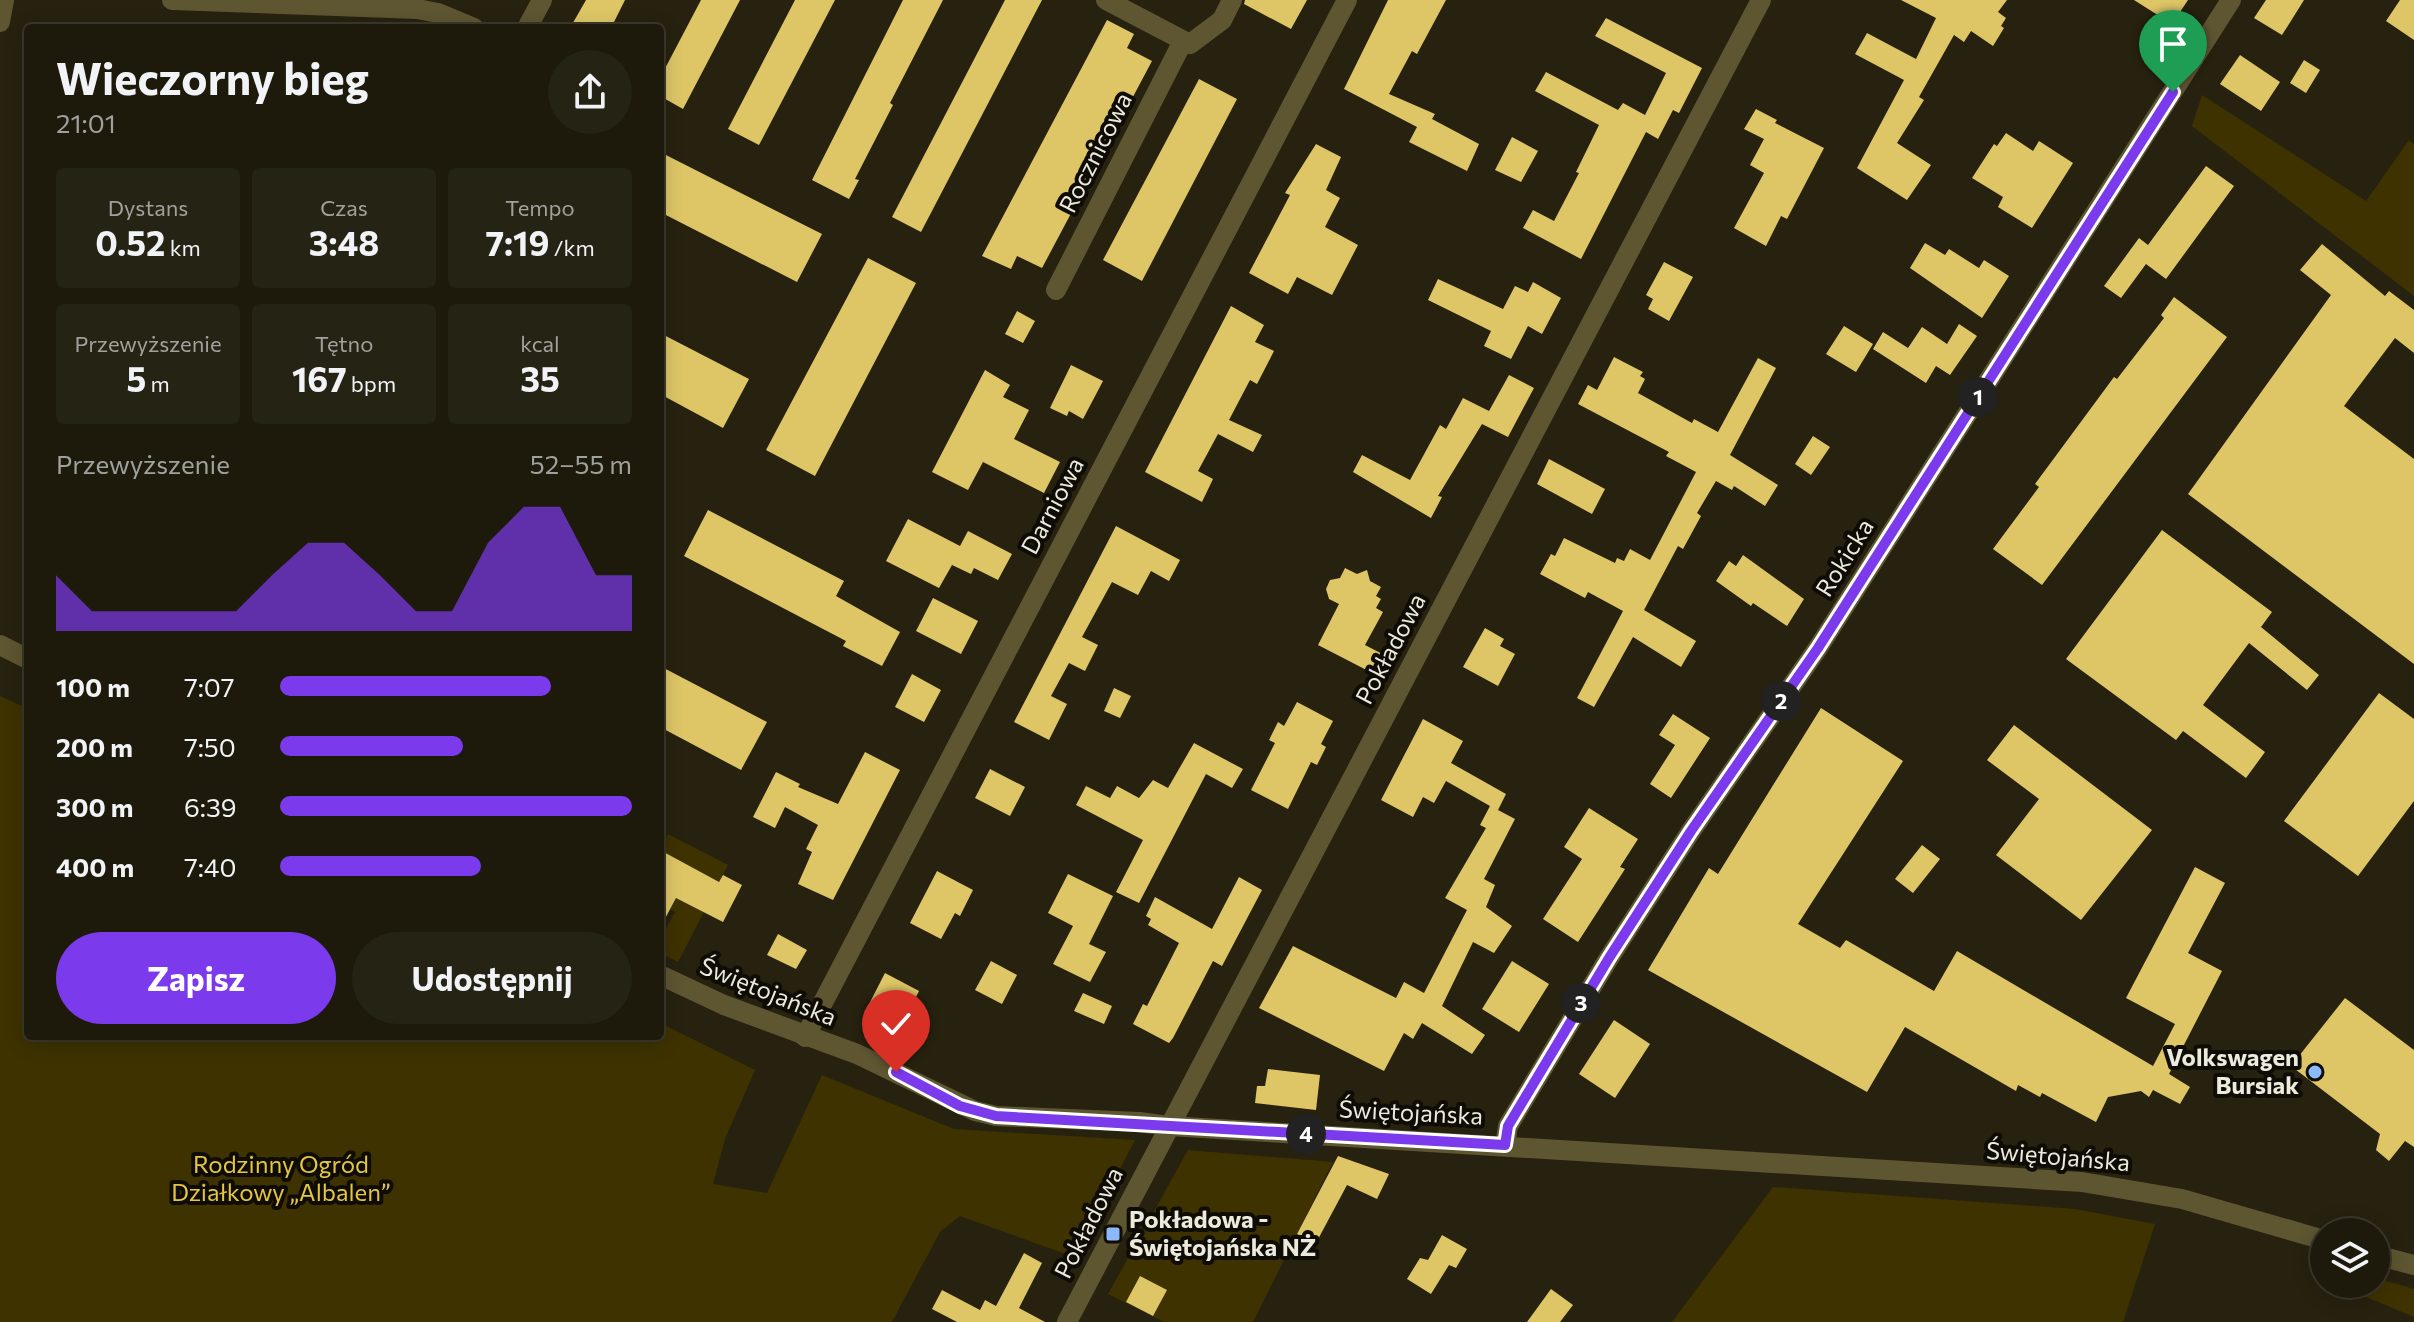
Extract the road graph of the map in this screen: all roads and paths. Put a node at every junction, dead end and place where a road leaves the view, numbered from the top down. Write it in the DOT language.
graph roads {
  1 [pos="4,0"];
  2 [pos="172,0"];
  3 [pos="542,0"];
  4 [pos="1106,0"];
  5 [pos="1232,0"];
  6 [pos="1347,0"];
  7 [pos="1761,0"];
  8 [pos="2231,0"];
  9 [pos="0,22"];
  10 [pos="464,24"];
  11 [pos="529,24"];
  12 [pos="1187,42"];
  13 [pos="1056,290"];
  14 [pos="0,645"];
  15 [pos="24,657"];
  16 [pos="664,977"];
  17 [pos="805,1037"];
  18 [pos="1169,1126"];
  19 [pos="1505,1145"];
  20 [pos="2310,1236"];
  21 [pos="2390,1259"];
  22 [pos="2414,1265"];
  23 [pos="1067,1322"];
  1 -- 9 [label="street"];
  2 -- 10 [label="street"];
  3 -- 11 [label="street"];
  4 -- 12 [label="street"];
  5 -- 12 [label="street"];
  6 -- 17 [label="street, Darniowa"];
  7 -- 18 [label="street, Pokładowa"];
  8 -- 19 [label="street, Rokicka"];
  12 -- 13 [label="street, Rocznicowa"];
  14 -- 15 [label="street"];
  16 -- 17 [label="street, Świętojańska"];
  17 -- 18 [label="street, Świętojańska"];
  18 -- 19 [label="street, Świętojańska"];
  18 -- 23 [label="street, Pokładowa"];
  19 -- 20 [label="street, Świętojańska"];
  21 -- 22 [label="street"];
}
